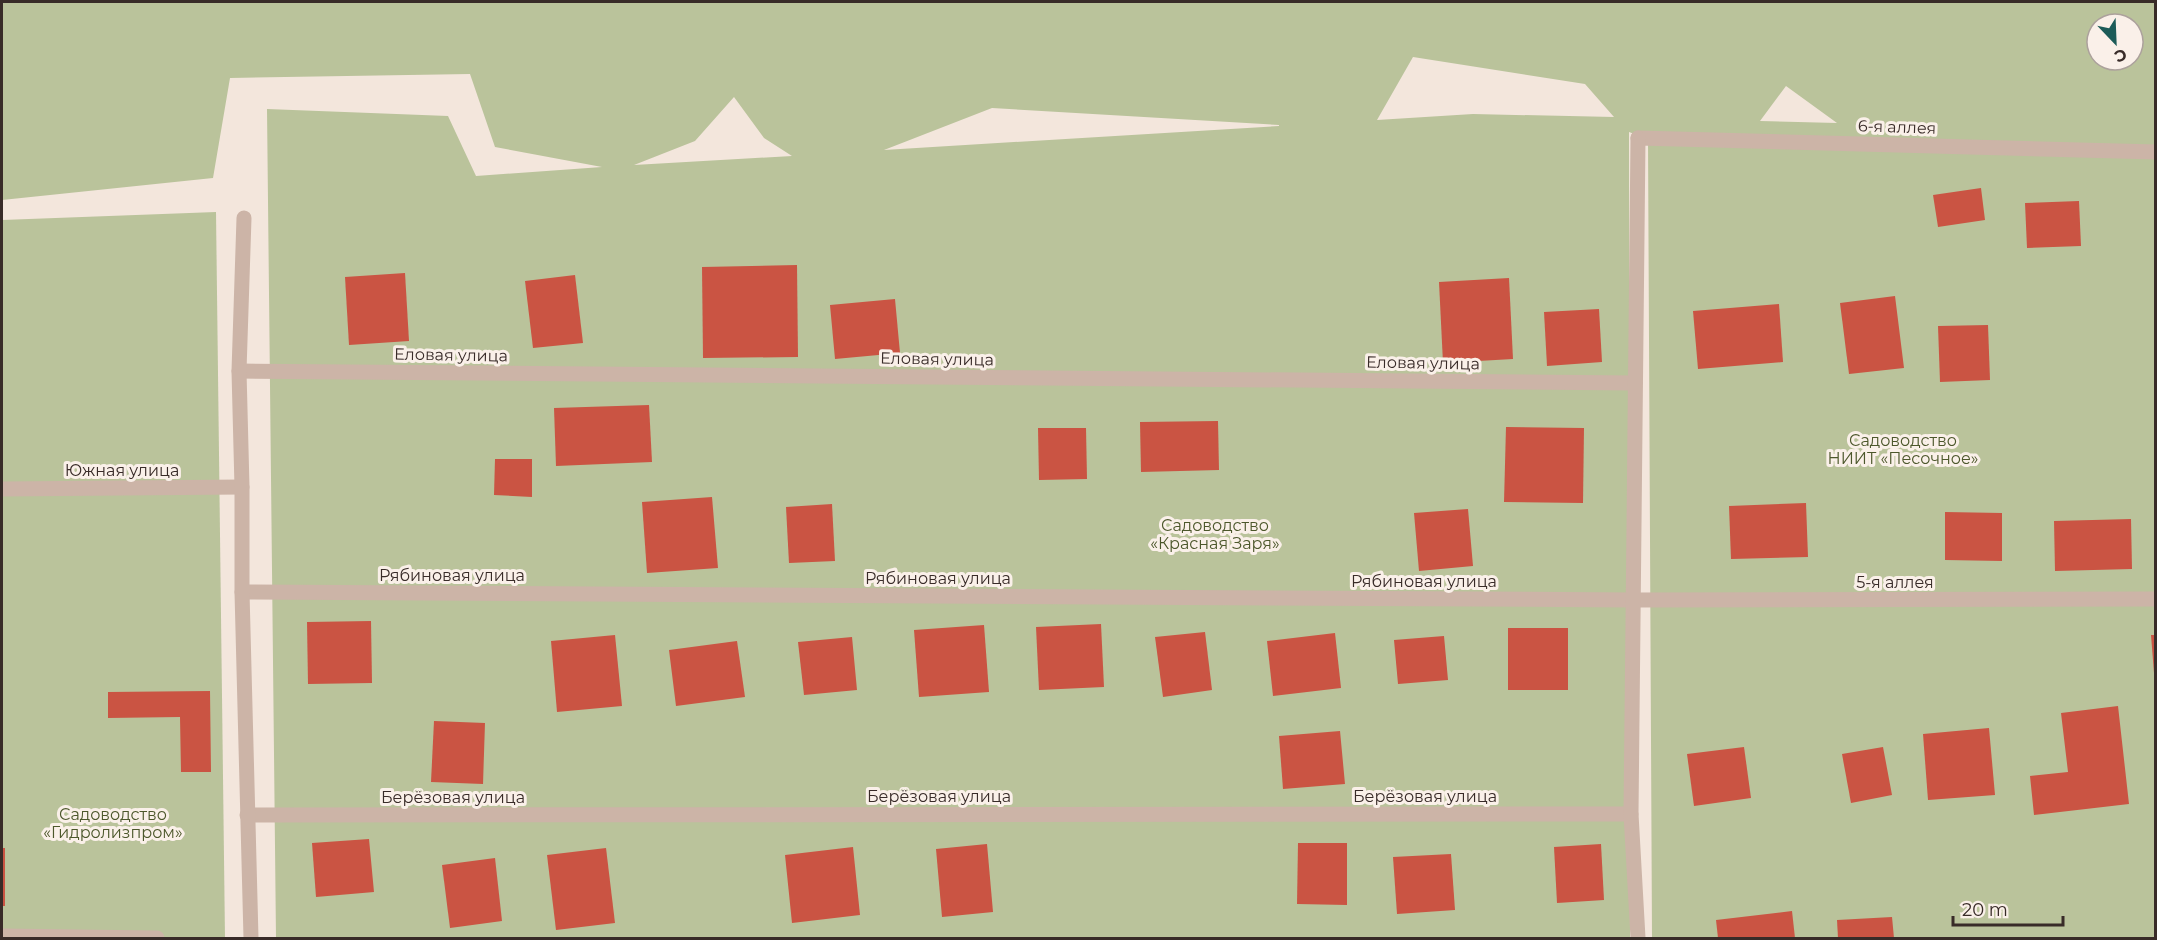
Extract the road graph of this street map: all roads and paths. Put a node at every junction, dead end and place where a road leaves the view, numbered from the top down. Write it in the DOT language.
graph roads {
  1 [pos="2156,153"];
  2 [pos="244,218"];
  3 [pos="239,371"];
  4 [pos="1635,383"];
  5 [pos="242,487"];
  6 [pos="2,489"];
  7 [pos="242,592"];
  8 [pos="2156,599"];
  9 [pos="1635,600"];
  10 [pos="1631,814"];
  11 [pos="247,815"];
  12 [pos="2,936"];
  13 [pos="157,939"];
  14 [pos="250,939"];
  15 [pos="1638,939"];
  1 -- 4 [label="street, 6-я аллея"];
  2 -- 3 [label="street"];
  3 -- 4 [label="street, Еловая улица"];
  3 -- 5 [label="street"];
  4 -- 9 [label="street"];
  5 -- 6 [label="street, Южная улица"];
  5 -- 7 [label="street"];
  7 -- 9 [label="street, Рябиновая улица"];
  7 -- 11 [label="street"];
  8 -- 9 [label="street, 5-я аллея"];
  9 -- 10 [label="street"];
  10 -- 11 [label="street, Берёзовая улица"];
  10 -- 15 [label="street"];
  11 -- 14 [label="street"];
  12 -- 13 [label="street"];
}
